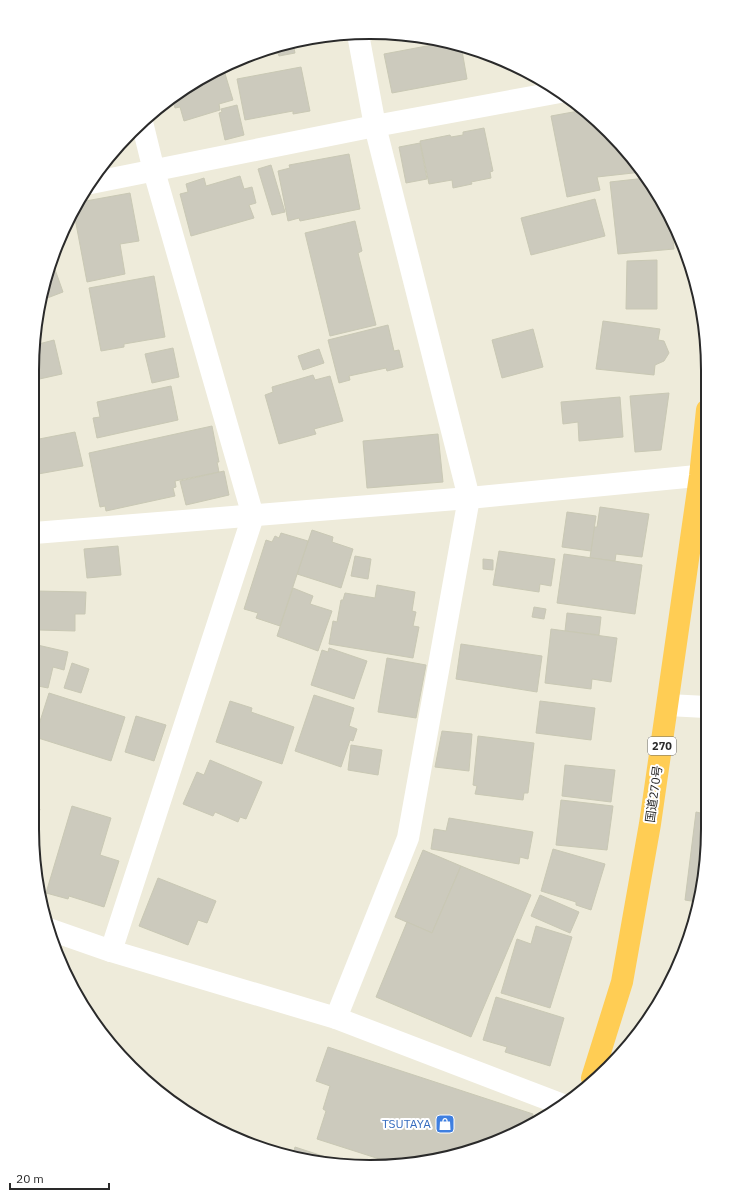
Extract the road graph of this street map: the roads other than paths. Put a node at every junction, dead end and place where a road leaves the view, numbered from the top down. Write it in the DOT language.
graph roads {
  1 [pos="359,39"];
  2 [pos="552,94"];
  3 [pos="375,126"];
  4 [pos="144,129"];
  5 [pos="154,171"];
  6 [pos="98,182"];
  7 [pos="701,476"];
  8 [pos="701,489"];
  9 [pos="469,498"];
  10 [pos="253,516"];
  11 [pos="39,533"];
  12 [pos="668,705"];
  13 [pos="701,707"];
  14 [pos="56,932"];
  15 [pos="111,951"];
  16 [pos="336,1018"];
  17 [pos="594,1073"];
  18 [pos="556,1102"];
  1 -- 3 [label="street"];
  2 -- 3 [label="street"];
  3 -- 5 [label="street"];
  3 -- 9 [label="street"];
  4 -- 5 [label="street"];
  5 -- 6 [label="street"];
  5 -- 10 [label="street"];
  7 -- 9 [label="street"];
  8 -- 12 [label="highway, 国道270号 / 270"];
  9 -- 10 [label="street"];
  9 -- 16 [label="street"];
  10 -- 11 [label="street"];
  10 -- 15 [label="street"];
  12 -- 13 [label="street"];
  12 -- 17 [label="highway, 国道270号 / 270"];
  14 -- 15 [label="street"];
  15 -- 16 [label="street"];
  16 -- 18 [label="street"];
}
